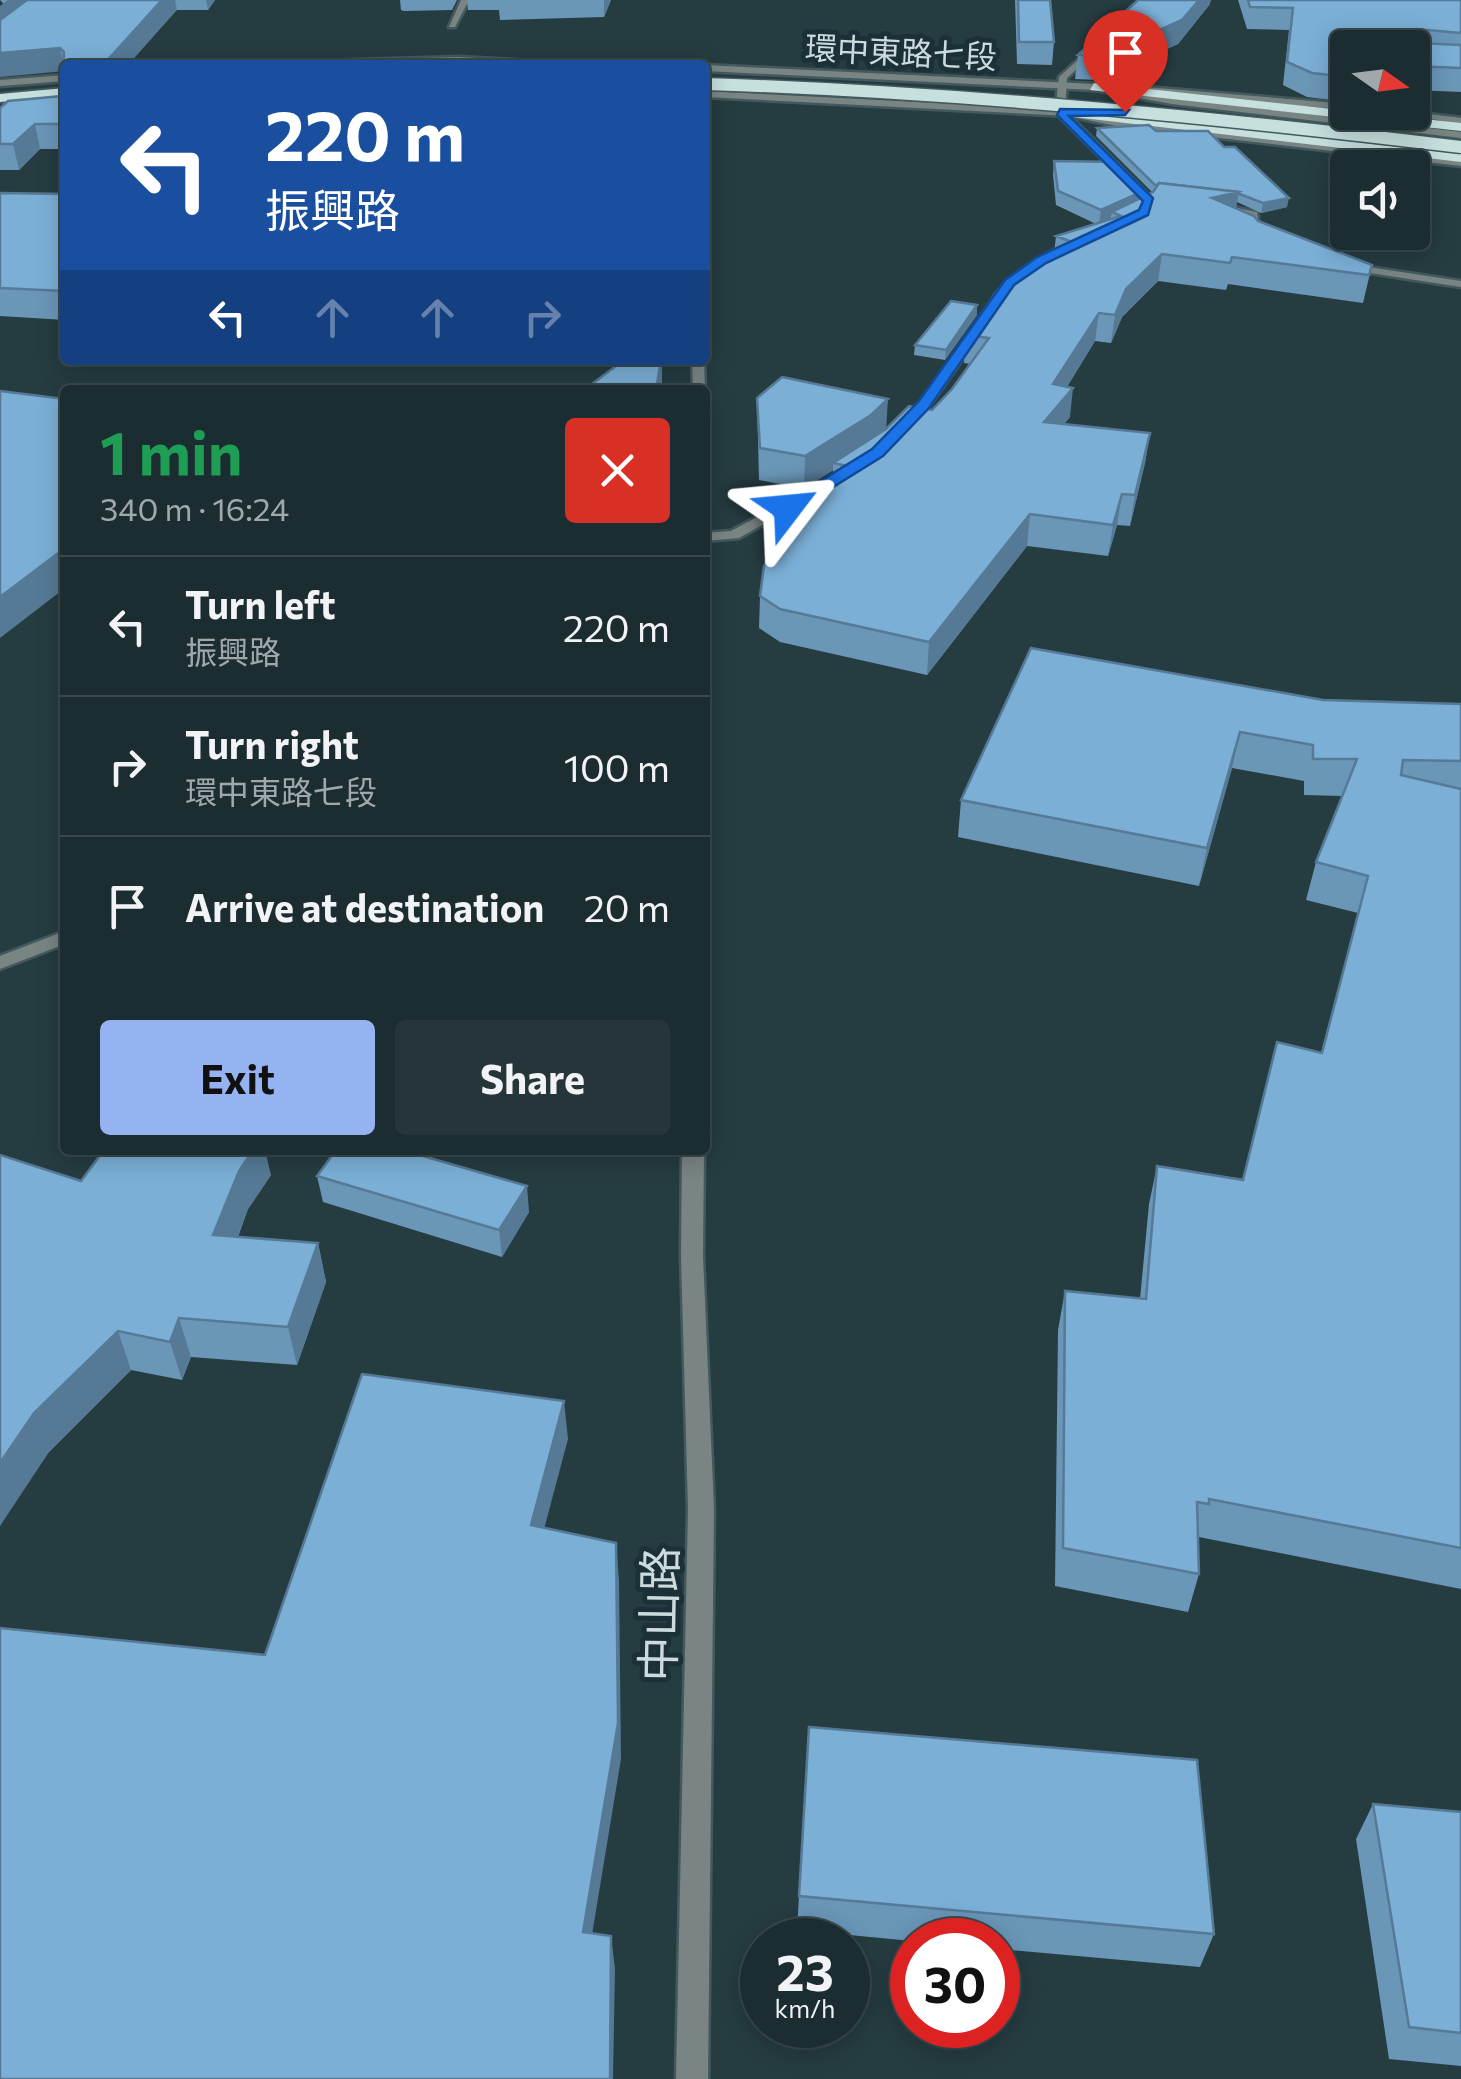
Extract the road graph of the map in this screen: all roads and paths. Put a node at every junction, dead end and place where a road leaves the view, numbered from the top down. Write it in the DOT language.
graph roads {
  1 [pos="466,0"];
  2 [pos="452,25"];
  3 [pos="1103,42"];
  4 [pos="710,68"];
  5 [pos="710,76"];
  6 [pos="710,84"];
  7 [pos="1060,84"];
  8 [pos="60,86"];
  9 [pos="1094,87"];
  10 [pos="0,91"];
  11 [pos="710,94"];
  12 [pos="60,103"];
  13 [pos="1330,105"];
  14 [pos="0,109"];
  15 [pos="22,112"];
  16 [pos="1064,113"];
  17 [pos="1430,119"];
  18 [pos="1461,124"];
  19 [pos="1461,137"];
  20 [pos="1461,148"];
  21 [pos="1461,161"];
  22 [pos="1149,201"];
  23 [pos="1166,202"];
  24 [pos="1202,206"];
  25 [pos="1129,219"];
  26 [pos="1085,239"];
  27 [pos="1270,247"];
  28 [pos="1331,264"];
  29 [pos="1461,284"];
  30 [pos="889,440"];
  31 [pos="862,463"];
  32 [pos="710,537"];
  33 [pos="60,939"];
  34 [pos="0,963"];
  35 [pos="693,1155"];
  36 [pos="692,2079"];
  1 -- 2 [label="street"];
  3 -- 7 [label="street"];
  4 -- 7 [label="street, 環中東路七段"];
  5 -- 19 [label="highway"];
  6 -- 20 [label="highway, bridge"];
  7 -- 9 [label="street, 環中東路七段"];
  7 -- 16 [label="street"];
  8 -- 10 [label="highway"];
  9 -- 13 [label="street, 環中東路七段"];
  9 -- 18 [label="highway"];
  9 -- 19 [label="street, 環中東路七段"];
  11 -- 16 [label="street, 環中東路七段"];
  12 -- 14 [label="highway"];
  14 -- 15 [label="highway"];
  16 -- 20 [label="street, 環中東路七段"];
  16 -- 21 [label="highway"];
  16 -- 21 [label="street, 環中東路七段"];
  16 -- 22 [label="street"];
  17 -- 18 [label="street"];
  22 -- 23 [label="street"];
  22 -- 25 [label="street"];
  24 -- 27 [label="street"];
  26 -- 30 [label="street"];
  28 -- 29 [label="street"];
  31 -- 32 [label="street"];
  33 -- 34 [label="street"];
  35 -- 36 [label="street, 中山路"];
}
